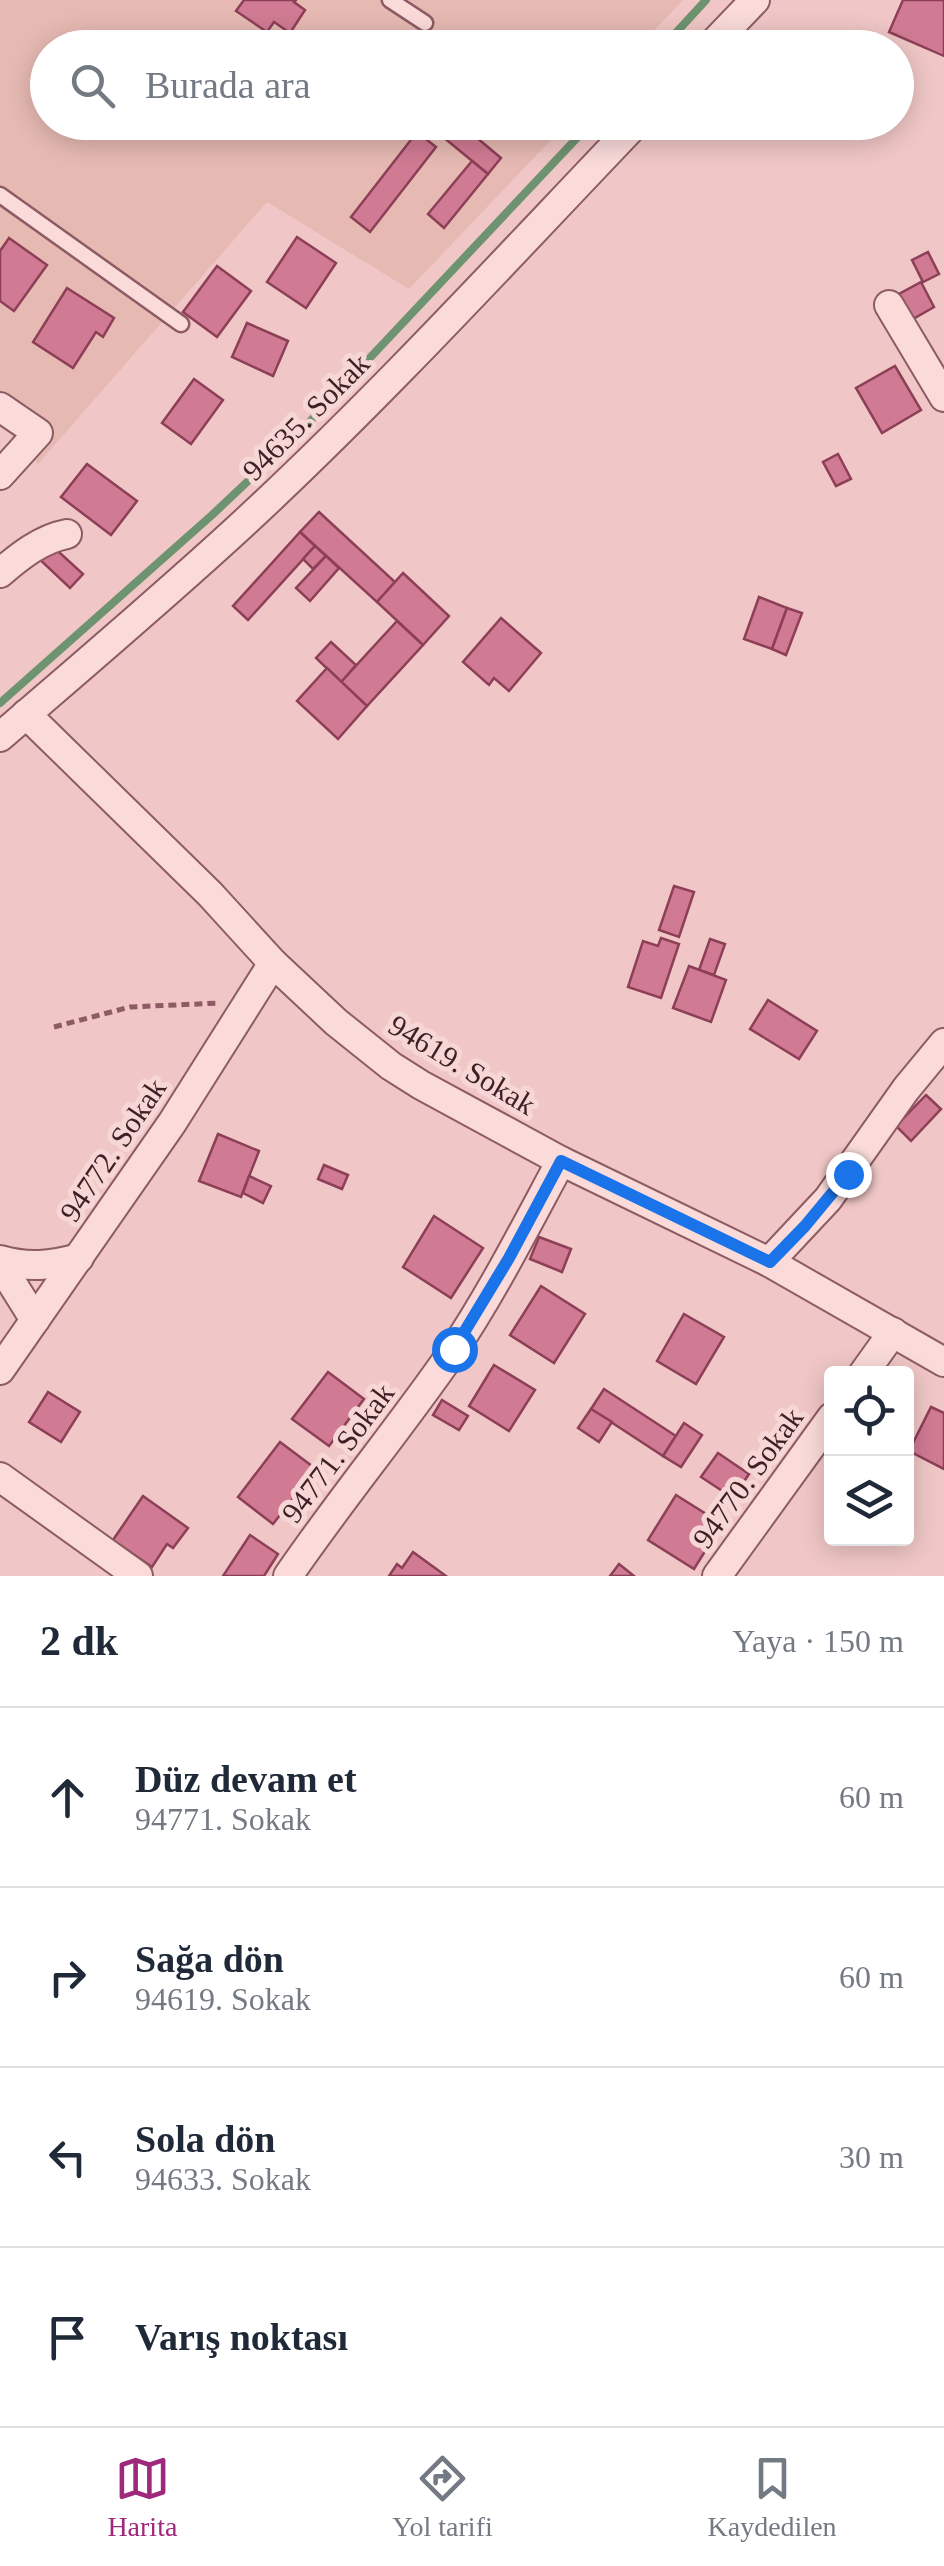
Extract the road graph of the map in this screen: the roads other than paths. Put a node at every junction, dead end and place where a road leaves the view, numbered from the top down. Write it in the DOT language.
graph roads {
  1 [pos="390,0"];
  2 [pos="754,0"];
  3 [pos="425,23"];
  4 [pos="726,30"];
  5 [pos="620,140"];
  6 [pos="0,195"];
  7 [pos="889,305"];
  8 [pos="182,324"];
  9 [pos="944,397"];
  10 [pos="0,407"];
  11 [pos="0,475"];
  12 [pos="68,534"];
  13 [pos="0,574"];
  14 [pos="26,714"];
  15 [pos="0,737"];
  16 [pos="273,963"];
  17 [pos="944,1042"];
  18 [pos="561,1161"];
  19 [pos="79,1258"];
  20 [pos="0,1262"];
  21 [pos="770,1262"];
  22 [pos="35,1320"];
  23 [pos="893,1332"];
  24 [pos="944,1362"];
  25 [pos="869,1366"];
  26 [pos="0,1370"];
  27 [pos="824,1428"];
  28 [pos="0,1477"];
  29 [pos="138,1576"];
  30 [pos="288,1576"];
  31 [pos="717,1576"];
  1 -- 3 [label="lane"];
  2 -- 4 [label="street"];
  5 -- 14 [label="street, 94635. Sokak"];
  6 -- 8 [label="lane"];
  7 -- 9 [label="street"];
  10 -- 11 [label="street"];
  12 -- 13 [label="street"];
  14 -- 15 [label="street, 94635. Sokak"];
  14 -- 16 [label="street, 94619. Sokak"];
  16 -- 18 [label="street, 94619. Sokak"];
  16 -- 19 [label="street, 94772. Sokak"];
  17 -- 21 [label="street"];
  18 -- 21 [label="street, 94619. Sokak"];
  18 -- 30 [label="street, 94771. Sokak"];
  19 -- 20 [label="street"];
  19 -- 22 [label="street, 94772. Sokak"];
  20 -- 22 [label="street"];
  21 -- 23 [label="street, 94619. Sokak"];
  22 -- 26 [label="street, 94772. Sokak"];
  23 -- 24 [label="street, 94619. Sokak"];
  23 -- 25 [label="street"];
  27 -- 31 [label="street, 94770. Sokak"];
  28 -- 29 [label="street"];
}
